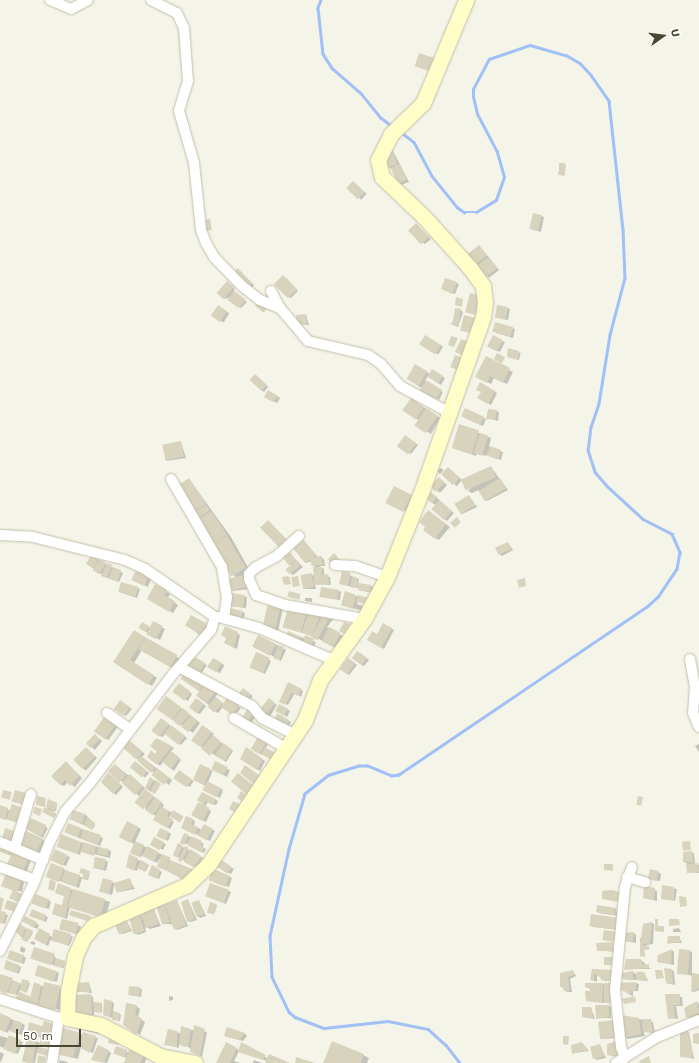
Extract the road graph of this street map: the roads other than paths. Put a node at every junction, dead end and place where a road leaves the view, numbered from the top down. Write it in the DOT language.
graph roads {
  1 [pos="50,0"];
  2 [pos="88,0"];
  3 [pos="151,0"];
  4 [pos="466,0"];
  5 [pos="271,291"];
  6 [pos="280,308"];
  7 [pos="448,412"];
  8 [pos="171,479"];
  9 [pos="0,535"];
  10 [pos="299,536"];
  11 [pos="335,565"];
  12 [pos="387,577"];
  13 [pos="219,618"];
  14 [pos="364,619"];
  15 [pos="690,659"];
  16 [pos="333,660"];
  17 [pos="179,666"];
  18 [pos="107,713"];
  19 [pos="234,718"];
  20 [pos="699,727"];
  21 [pos="130,729"];
  22 [pos="296,735"];
  23 [pos="287,749"];
  24 [pos="32,794"];
  25 [pos="0,842"];
  26 [pos="15,847"];
  27 [pos="43,860"];
  28 [pos="0,867"];
  29 [pos="632,867"];
  30 [pos="627,877"];
  31 [pos="35,880"];
  32 [pos="645,882"];
  33 [pos="0,951"];
  34 [pos="0,999"];
  35 [pos="63,1018"];
  36 [pos="699,1020"];
  37 [pos="626,1058"];
  38 [pos="161,1060"];
  39 [pos="52,1063"];
  40 [pos="195,1063"];
  41 [pos="616,1063"];
  1 -- 2 [label="street"];
  3 -- 6 [label="street"];
  4 -- 7 [label="street"];
  5 -- 6 [label="street"];
  6 -- 7 [label="street"];
  7 -- 12 [label="street"];
  8 -- 13 [label="street"];
  9 -- 13 [label="street"];
  10 -- 14 [label="street"];
  11 -- 12 [label="street"];
  12 -- 14 [label="street"];
  13 -- 16 [label="street"];
  13 -- 17 [label="street"];
  14 -- 16 [label="street"];
  15 -- 20 [label="street"];
  16 -- 22 [label="street"];
  17 -- 21 [label="street"];
  17 -- 22 [label="street"];
  18 -- 21 [label="street"];
  19 -- 23 [label="street"];
  21 -- 27 [label="street"];
  22 -- 23 [label="street"];
  23 -- 35 [label="street"];
  24 -- 26 [label="street"];
  25 -- 26 [label="street"];
  26 -- 27 [label="street"];
  27 -- 31 [label="street"];
  28 -- 31 [label="street"];
  29 -- 30 [label="street"];
  30 -- 32 [label="street"];
  30 -- 37 [label="street"];
  31 -- 33 [label="street"];
  34 -- 35 [label="street"];
  35 -- 38 [label="street"];
  35 -- 39 [label="street"];
  36 -- 37 [label="street"];
  37 -- 41 [label="street"];
  38 -- 40 [label="street"];
}
